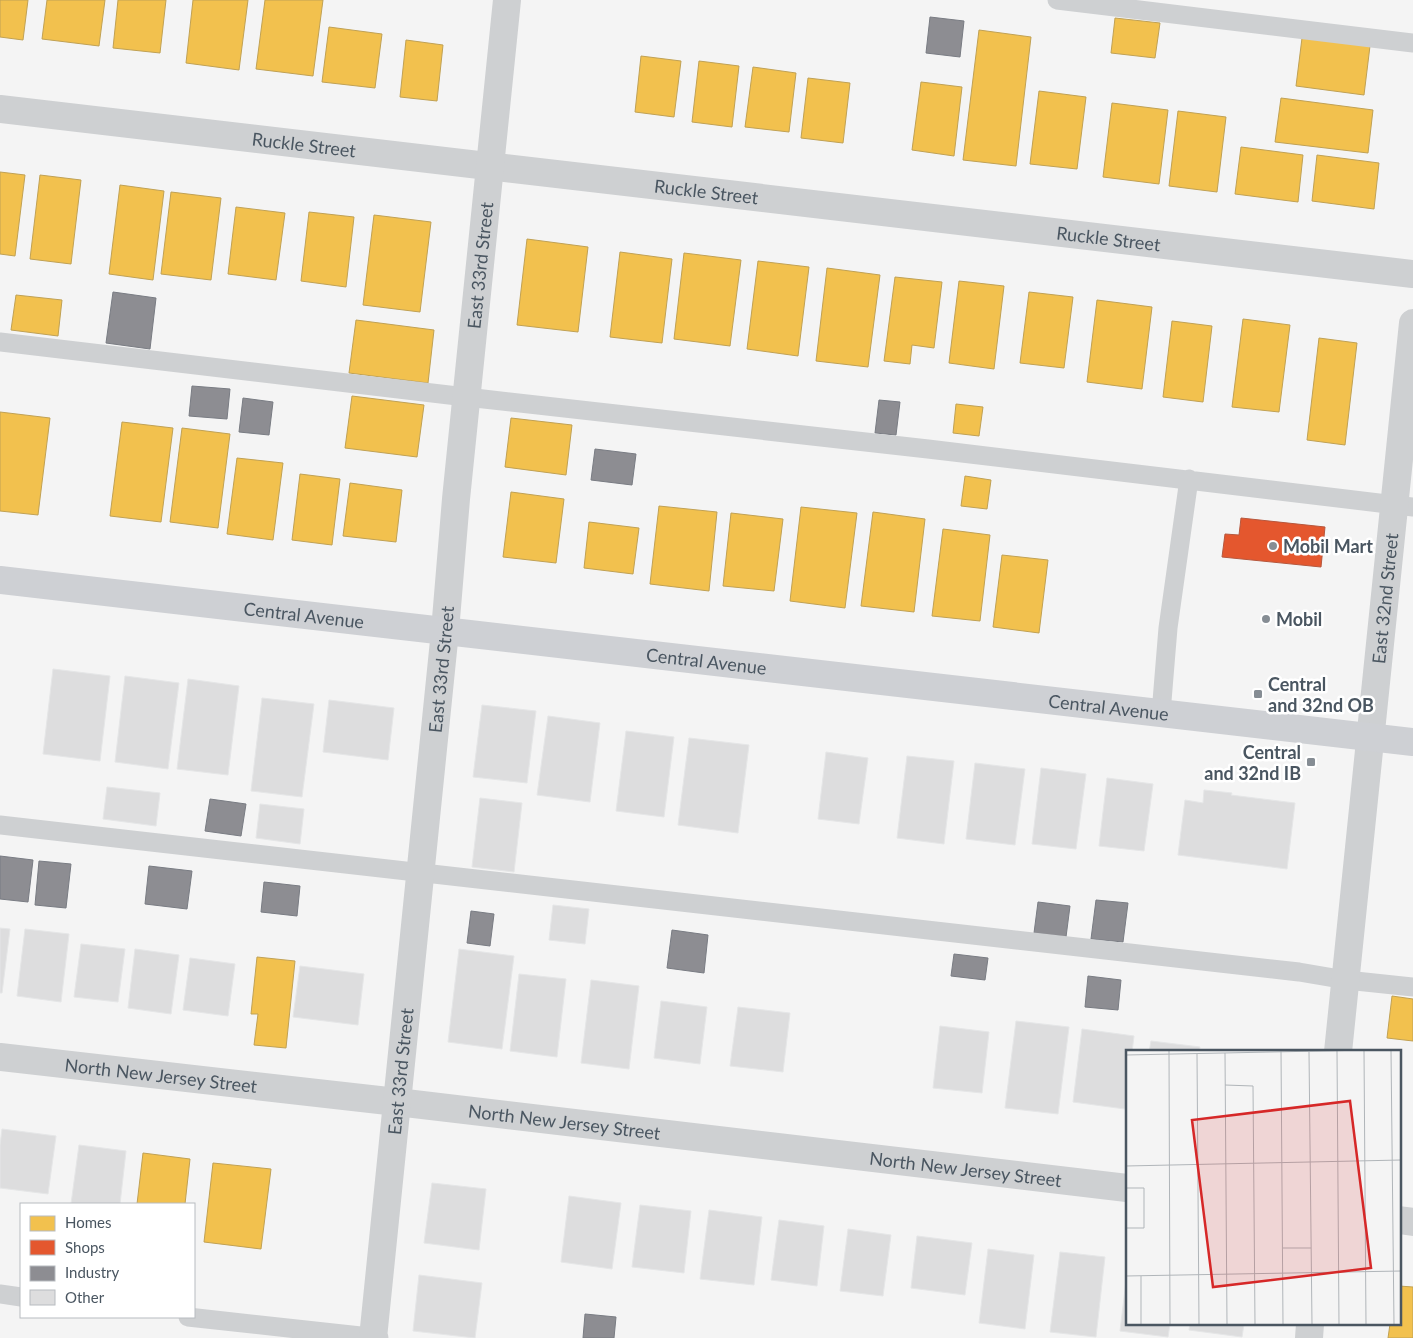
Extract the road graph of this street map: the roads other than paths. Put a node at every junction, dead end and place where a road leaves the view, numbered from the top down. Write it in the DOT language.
graph roads {
  1 [pos="508,0"];
  2 [pos="1057,0"];
  3 [pos="1413,43"];
  4 [pos="0,109"];
  5 [pos="490,166"];
  6 [pos="1413,274"];
  7 [pos="1413,323"];
  8 [pos="0,342"];
  9 [pos="466,397"];
  10 [pos="1189,479"];
  11 [pos="1404,506"];
  12 [pos="0,580"];
  13 [pos="445,631"];
  14 [pos="1161,713"];
  15 [pos="1371,737"];
  16 [pos="1413,742"];
  17 [pos="0,825"];
  18 [pos="421,873"];
  19 [pos="1346,980"];
  20 [pos="1413,987"];
  21 [pos="1338,1050"];
  22 [pos="0,1057"];
  23 [pos="397,1102"];
  24 [pos="1126,1188"];
  25 [pos="1400,1220"];
  26 [pos="1413,1222"];
  27 [pos="0,1294"];
  28 [pos="20,1297"];
  29 [pos="195,1318"];
  30 [pos="373,1338"];
  31 [pos="379,1338"];
  1 -- 5 [label="street, East 33rd Street"];
  2 -- 3 [label="lane"];
  4 -- 5 [label="street, Ruckle Street"];
  5 -- 6 [label="street, Ruckle Street"];
  5 -- 9 [label="street, East 33rd Street"];
  7 -- 11 [label="street, East 32nd Street"];
  8 -- 9 [label="lane"];
  9 -- 10 [label="lane"];
  9 -- 13 [label="street, East 33rd Street"];
  10 -- 11 [label="lane"];
  10 -- 14 [label="lane"];
  11 -- 15 [label="street, East 32nd Street"];
  12 -- 13 [label="main road, Central Avenue"];
  13 -- 14 [label="main road, Central Avenue"];
  13 -- 18 [label="street, East 33rd Street"];
  14 -- 15 [label="main road, Central Avenue"];
  15 -- 16 [label="main road, Central Avenue"];
  15 -- 19 [label="street, East 32nd Street"];
  17 -- 18 [label="lane"];
  18 -- 19 [label="lane"];
  18 -- 23 [label="street, East 33rd Street"];
  19 -- 20 [label="lane"];
  19 -- 21 [label="street, East 32nd Street"];
  22 -- 23 [label="street, North New Jersey Street"];
  23 -- 24 [label="street, North New Jersey Street"];
  23 -- 30 [label="street, East 33rd Street"];
  25 -- 26 [label="street"];
  27 -- 28 [label="lane"];
  29 -- 30 [label="lane"];
  30 -- 31 [label="lane"];
}
